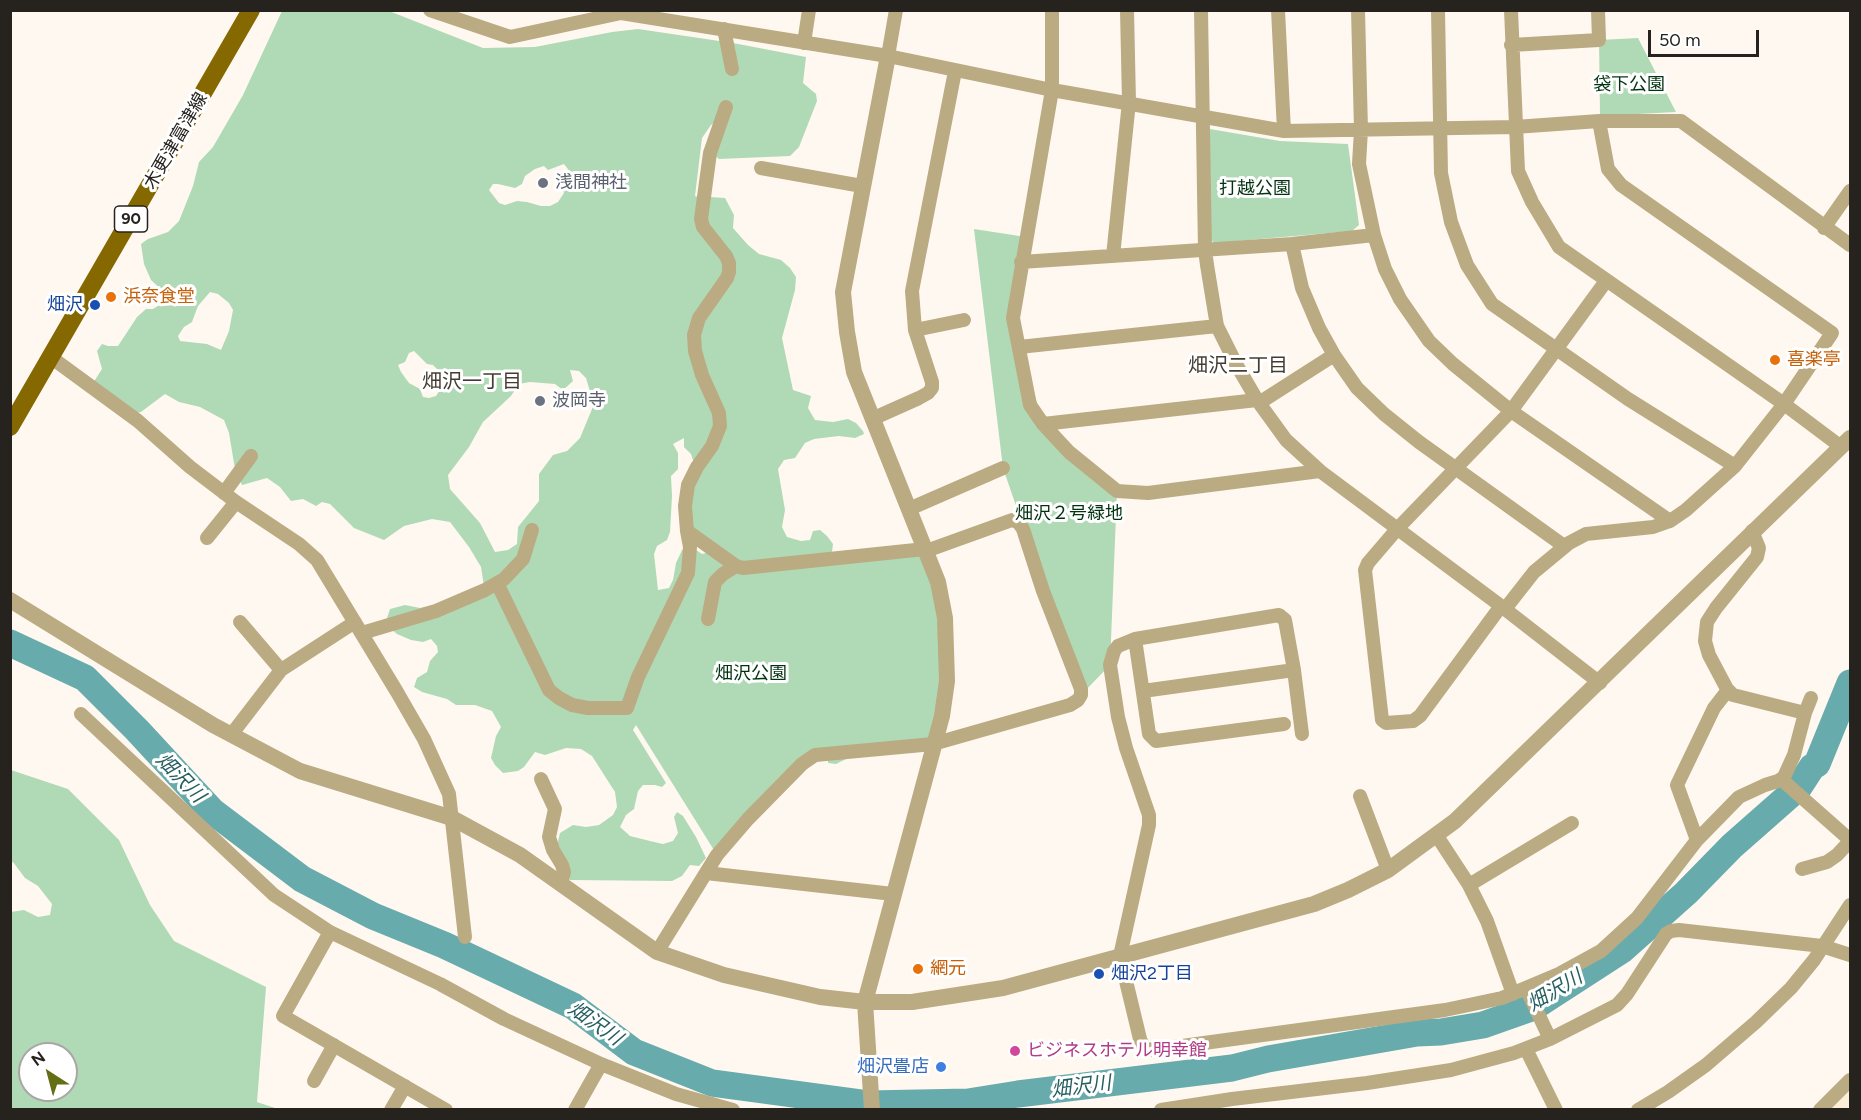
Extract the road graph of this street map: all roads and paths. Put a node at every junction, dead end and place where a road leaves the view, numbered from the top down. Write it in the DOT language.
graph roads {
  1 [pos="251,10"];
  2 [pos="430,10"];
  3 [pos="809,10"];
  4 [pos="896,10"];
  5 [pos="1052,10"];
  6 [pos="1127,10"];
  7 [pos="1201,10"];
  8 [pos="1278,10"];
  9 [pos="1358,10"];
  10 [pos="1438,10"];
  11 [pos="1511,10"];
  12 [pos="1598,10"];
  13 [pos="679,17"];
  14 [pos="724,29"];
  15 [pos="804,43"];
  16 [pos="1511,45"];
  17 [pos="888,56"];
  18 [pos="732,69"];
  19 [pos="955,71"];
  20 [pos="1052,90"];
  21 [pos="1129,102"];
  22 [pos="726,107"];
  23 [pos="1204,116"];
  24 [pos="1599,121"];
  25 [pos="1441,127"];
  26 [pos="1515,127"];
  27 [pos="1361,130"];
  28 [pos="1284,131"];
  29 [pos="761,168"];
  30 [pos="862,186"];
  31 [pos="1851,192"];
  32 [pos="1824,228"];
  33 [pos="1374,235"];
  34 [pos="1292,244"];
  35 [pos="1851,245"];
  36 [pos="1205,250"];
  37 [pos="1113,256"];
  38 [pos="1022,262"];
  39 [pos="1606,281"];
  40 [pos="964,320"];
  41 [pos="1218,326"];
  42 [pos="915,330"];
  43 [pos="1019,347"];
  44 [pos="1557,348"];
  45 [pos="1334,355"];
  46 [pos="52,358"];
  47 [pos="1258,402"];
  48 [pos="1784,404"];
  49 [pos="1511,411"];
  50 [pos="872,419"];
  51 [pos="1043,424"];
  52 [pos="10,427"];
  53 [pos="1845,442"];
  54 [pos="251,456"];
  55 [pos="1735,466"];
  56 [pos="1003,468"];
  57 [pos="1456,468"];
  58 [pos="1320,471"];
  59 [pos="224,493"];
  60 [pos="236,502"];
  61 [pos="909,509"];
  62 [pos="1670,521"];
  63 [pos="1398,528"];
  64 [pos="531,530"];
  65 [pos="687,531"];
  66 [pos="1752,531"];
  67 [pos="207,538"];
  68 [pos="1564,546"];
  69 [pos="926,550"];
  70 [pos="736,566"];
  71 [pos="497,583"];
  72 [pos="10,600"];
  73 [pos="1503,607"];
  74 [pos="708,619"];
  75 [pos="240,622"];
  76 [pos="359,628"];
  77 [pos="1135,639"];
  78 [pos="280,670"];
  79 [pos="1294,670"];
  80 [pos="1600,682"];
  81 [pos="1728,690"];
  82 [pos="1143,691"];
  83 [pos="1811,698"];
  84 [pos="1804,713"];
  85 [pos="81,714"];
  86 [pos="1284,724"];
  87 [pos="1302,734"];
  88 [pos="231,735"];
  89 [pos="933,744"];
  90 [pos="1781,779"];
  91 [pos="541,780"];
  92 [pos="1360,796"];
  93 [pos="452,818"];
  94 [pos="1572,823"];
  95 [pos="1437,836"];
  96 [pos="1697,840"];
  97 [pos="1851,840"];
  98 [pos="1802,869"];
  99 [pos="1388,870"];
  100 [pos="706,873"];
  101 [pos="561,884"];
  102 [pos="1469,885"];
  103 [pos="893,894"];
  104 [pos="1851,905"];
  105 [pos="330,932"];
  106 [pos="465,937"];
  107 [pos="1822,946"];
  108 [pos="657,952"];
  109 [pos="1851,955"];
  110 [pos="1120,956"];
  111 [pos="1519,991"];
  112 [pos="865,1002"];
  113 [pos="1550,1039"];
  114 [pos="334,1045"];
  115 [pos="1526,1049"];
  116 [pos="601,1064"];
  117 [pos="1851,1080"];
  118 [pos="314,1081"];
  119 [pos="405,1086"];
  120 [pos="1233,1104"];
  121 [pos="391,1110"];
  122 [pos="446,1110"];
  123 [pos="575,1110"];
  124 [pos="733,1110"];
  125 [pos="872,1110"];
  126 [pos="1161,1110"];
  127 [pos="1556,1110"];
  128 [pos="1638,1110"];
  129 [pos="1820,1110"];
  1 -- 46 [label="main road, 木更津富津線 / 90"];
  2 -- 13 [label="street"];
  3 -- 15 [label="street"];
  4 -- 17 [label="street"];
  5 -- 20 [label="street"];
  6 -- 21 [label="street"];
  7 -- 23 [label="street"];
  8 -- 28 [label="street"];
  9 -- 27 [label="street"];
  10 -- 25 [label="street"];
  11 -- 16 [label="street"];
  12 -- 16 [label="street"];
  13 -- 14 [label="street"];
  14 -- 15 [label="street"];
  14 -- 18 [label="street"];
  15 -- 17 [label="street"];
  16 -- 26 [label="street"];
  17 -- 19 [label="street"];
  17 -- 30 [label="street"];
  19 -- 20 [label="street"];
  19 -- 42 [label="street"];
  20 -- 21 [label="street"];
  20 -- 38 [label="street"];
  21 -- 23 [label="street"];
  21 -- 37 [label="street"];
  22 -- 65 [label="street"];
  23 -- 28 [label="street"];
  23 -- 36 [label="street"];
  24 -- 26 [label="street"];
  24 -- 32 [label="street"];
  24 -- 48 [label="street"];
  25 -- 26 [label="street"];
  25 -- 27 [label="street"];
  25 -- 44 [label="street"];
  26 -- 39 [label="street"];
  27 -- 28 [label="street"];
  27 -- 33 [label="street"];
  29 -- 30 [label="street"];
  30 -- 50 [label="street"];
  31 -- 32 [label="street"];
  32 -- 35 [label="street"];
  33 -- 34 [label="street"];
  33 -- 49 [label="street"];
  34 -- 36 [label="street"];
  34 -- 45 [label="street"];
  36 -- 37 [label="street"];
  36 -- 41 [label="street"];
  37 -- 38 [label="street"];
  38 -- 43 [label="street"];
  39 -- 44 [label="street"];
  39 -- 48 [label="street"];
  40 -- 42 [label="street"];
  41 -- 43 [label="street"];
  41 -- 47 [label="street"];
  42 -- 50 [label="street"];
  43 -- 51 [label="street"];
  44 -- 49 [label="street"];
  44 -- 55 [label="street"];
  45 -- 47 [label="street"];
  45 -- 57 [label="street"];
  46 -- 52 [label="main road, 木更津富津線 / 90"];
  46 -- 59 [label="street"];
  47 -- 51 [label="street"];
  47 -- 58 [label="street"];
  48 -- 53 [label="street"];
  48 -- 55 [label="street"];
  49 -- 57 [label="street"];
  49 -- 62 [label="street"];
  50 -- 61 [label="street"];
  51 -- 58 [label="street"];
  53 -- 66 [label="street"];
  54 -- 59 [label="street"];
  55 -- 62 [label="street"];
  56 -- 61 [label="street"];
  57 -- 63 [label="street"];
  57 -- 68 [label="street"];
  58 -- 63 [label="street"];
  59 -- 60 [label="street"];
  60 -- 67 [label="street"];
  60 -- 76 [label="street"];
  61 -- 69 [label="street"];
  62 -- 68 [label="street"];
  63 -- 73 [label="street"];
  63 -- 73 [label="street"];
  64 -- 71 [label="street"];
  65 -- 70 [label="street"];
  65 -- 71 [label="street"];
  66 -- 80 [label="street"];
  66 -- 81 [label="street"];
  68 -- 73 [label="street"];
  69 -- 70 [label="street"];
  69 -- 89 [label="street"];
  69 -- 89 [label="street"];
  70 -- 74 [label="street"];
  71 -- 76 [label="street"];
  72 -- 88 [label="street"];
  73 -- 80 [label="street"];
  75 -- 78 [label="street"];
  76 -- 78 [label="street"];
  76 -- 93 [label="street"];
  77 -- 79 [label="street"];
  77 -- 82 [label="street"];
  77 -- 110 [label="street"];
  78 -- 88 [label="street"];
  79 -- 82 [label="street"];
  79 -- 87 [label="street"];
  80 -- 95 [label="street"];
  81 -- 84 [label="street"];
  81 -- 96 [label="street"];
  82 -- 86 [label="street"];
  83 -- 84 [label="street"];
  84 -- 90 [label="street"];
  85 -- 105 [label="street"];
  88 -- 93 [label="street"];
  89 -- 100 [label="street"];
  89 -- 103 [label="street"];
  90 -- 96 [label="street"];
  90 -- 97 [label="street"];
  91 -- 101 [label="street"];
  92 -- 99 [label="street"];
  93 -- 101 [label="street"];
  93 -- 106 [label="street"];
  94 -- 102 [label="street"];
  95 -- 99 [label="street"];
  95 -- 102 [label="street"];
  96 -- 111 [label="street"];
  97 -- 98 [label="street"];
  99 -- 110 [label="street"];
  100 -- 103 [label="street"];
  100 -- 108 [label="street"];
  101 -- 108 [label="street"];
  102 -- 111 [label="street"];
  103 -- 112 [label="street"];
  104 -- 107 [label="street"];
  105 -- 114 [label="street"];
  105 -- 116 [label="street"];
  107 -- 109 [label="street"];
  107 -- 113 [label="street"];
  107 -- 128 [label="street"];
  108 -- 112 [label="street"];
  110 -- 111 [label="street"];
  110 -- 112 [label="street"];
  111 -- 113 [label="street"];
  112 -- 125 [label="street"];
  113 -- 115 [label="street"];
  114 -- 118 [label="street"];
  114 -- 119 [label="street"];
  115 -- 120 [label="street"];
  115 -- 127 [label="street"];
  116 -- 123 [label="street"];
  116 -- 124 [label="street"];
  117 -- 129 [label="street"];
  119 -- 121 [label="street"];
  119 -- 122 [label="street"];
  120 -- 126 [label="street"];
}
